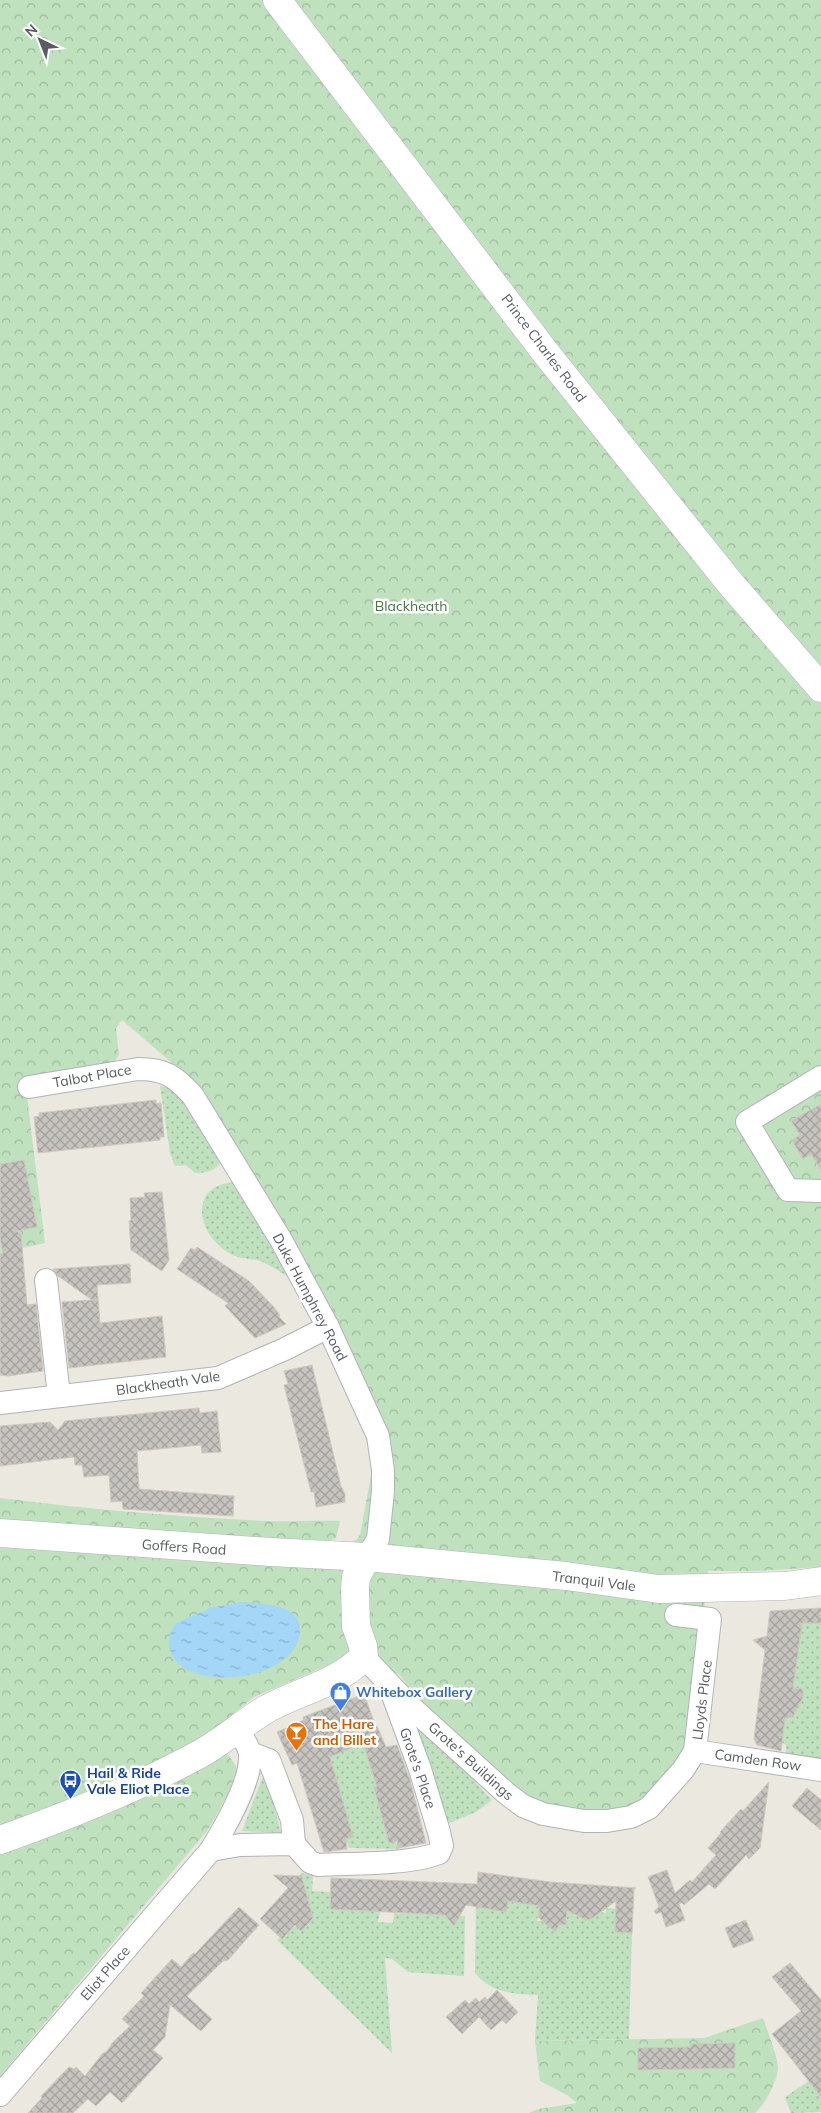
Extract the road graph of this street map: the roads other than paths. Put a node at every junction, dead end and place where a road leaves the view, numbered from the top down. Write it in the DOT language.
graph roads {
  1 [pos="277,0"];
  2 [pos="821,688"];
  3 [pos="156,1069"];
  4 [pos="821,1077"];
  5 [pos="29,1087"];
  6 [pos="821,1191"];
  7 [pos="46,1280"];
  8 [pos="328,1327"];
  9 [pos="59,1396"];
  10 [pos="0,1403"];
  11 [pos="0,1533"];
  12 [pos="367,1556"];
  13 [pos="821,1581"];
  14 [pos="676,1615"];
  15 [pos="364,1657"];
  16 [pos="388,1682"];
  17 [pos="244,1741"];
  18 [pos="696,1751"];
  19 [pos="821,1770"];
  20 [pos="630,1817"];
  21 [pos="0,1840"];
  22 [pos="294,1844"];
  23 [pos="211,1850"];
  24 [pos="0,2095"];
  1 -- 2 [label="street, Prince Charles Road"];
  3 -- 5 [label="street, Talbot Place"];
  3 -- 8 [label="street, Duke Humphrey Road"];
  4 -- 6 [label="street"];
  7 -- 9 [label="street"];
  8 -- 9 [label="street, Blackheath Vale"];
  8 -- 12 [label="street, Duke Humphrey Road"];
  9 -- 10 [label="street, Blackheath Vale"];
  11 -- 12 [label="street, Goffers Road"];
  12 -- 13 [label="street, Tranquil Vale"];
  12 -- 15 [label="street"];
  14 -- 18 [label="street, Lloyds Place"];
  15 -- 16 [label="street, Grote's Buildings"];
  15 -- 17 [label="street"];
  16 -- 20 [label="street, Grote's Buildings"];
  16 -- 22 [label="street, Grote's Place"];
  17 -- 21 [label="street"];
  17 -- 22 [label="street"];
  17 -- 23 [label="street, Eliot Place"];
  18 -- 19 [label="street, Camden Row"];
  18 -- 20 [label="street, Lloyds Place"];
  22 -- 23 [label="street"];
  23 -- 24 [label="street, Eliot Place"];
}
